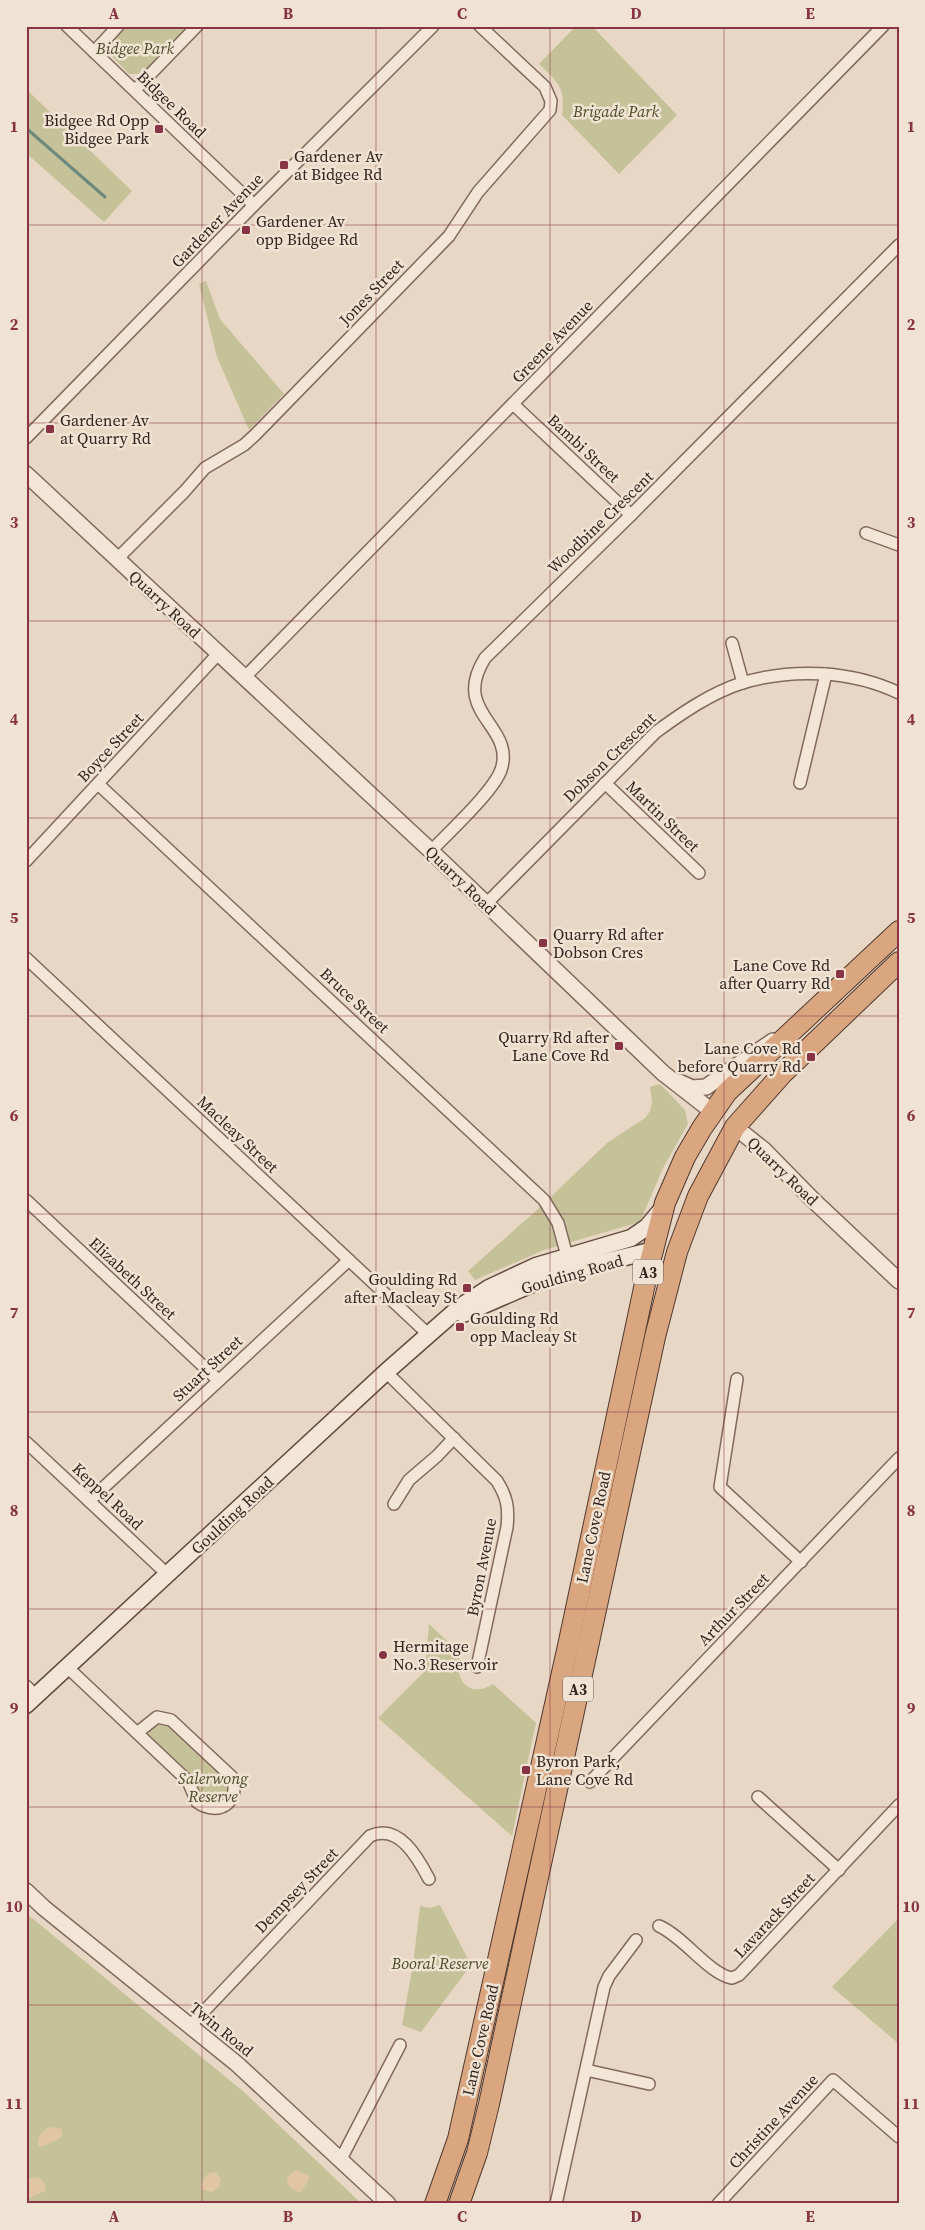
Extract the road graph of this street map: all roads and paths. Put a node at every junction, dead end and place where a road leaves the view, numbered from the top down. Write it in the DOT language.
graph roads {
  1 [pos="67,26"];
  2 [pos="118,26"];
  3 [pos="198,26"];
  4 [pos="433,26"];
  5 [pos="480,26"];
  6 [pos="883,26"];
  7 [pos="94,52"];
  8 [pos="134,90"];
  9 [pos="254,205"];
  10 [pos="899,245"];
  11 [pos="514,404"];
  12 [pos="26,438"];
  13 [pos="26,474"];
  14 [pos="632,515"];
  15 [pos="866,533"];
  16 [pos="899,545"];
  17 [pos="117,559"];
  18 [pos="732,643"];
  19 [pos="218,654"];
  20 [pos="826,674"];
  21 [pos="244,678"];
  22 [pos="743,683"];
  23 [pos="899,693"];
  24 [pos="604,783"];
  25 [pos="800,783"];
  26 [pos="98,784"];
  27 [pos="431,851"];
  28 [pos="26,861"];
  29 [pos="699,873"];
  30 [pos="486,904"];
  31 [pos="899,931"];
  32 [pos="26,958"];
  33 [pos="899,962"];
  34 [pos="796,1028"];
  35 [pos="663,1072"];
  36 [pos="713,1112"];
  37 [pos="735,1127"];
  38 [pos="698,1196"];
  39 [pos="26,1200"];
  40 [pos="665,1203"];
  41 [pos="654,1250"];
  42 [pos="349,1260"];
  43 [pos="570,1263"];
  44 [pos="899,1281"];
  45 [pos="428,1334"];
  46 [pos="386,1372"];
  47 [pos="737,1379"];
  48 [pos="218,1380"];
  49 [pos="454,1438"];
  50 [pos="26,1442"];
  51 [pos="899,1458"];
  52 [pos="89,1501"];
  53 [pos="394,1504"];
  54 [pos="801,1562"];
  55 [pos="167,1574"];
  56 [pos="66,1666"];
  57 [pos="477,1667"];
  58 [pos="28,1697"];
  59 [pos="138,1733"];
  60 [pos="590,1782"];
  61 [pos="758,1797"];
  62 [pos="899,1805"];
  63 [pos="839,1870"];
  64 [pos="429,1879"];
  65 [pos="26,1891"];
  66 [pos="660,1926"];
  67 [pos="636,1940"];
  68 [pos="190,2026"];
  69 [pos="400,2045"];
  70 [pos="586,2070"];
  71 [pos="650,2084"];
  72 [pos="899,2137"];
  73 [pos="341,2160"];
  74 [pos="388,2204"];
  75 [pos="435,2204"];
  76 [pos="459,2204"];
  77 [pos="556,2204"];
  78 [pos="718,2204"];
  1 -- 7 [label="street, Bidgee Road"];
  2 -- 7 [label="street"];
  3 -- 8 [label="street"];
  4 -- 9 [label="street, Gardener Avenue"];
  5 -- 17 [label="street, Jones Street"];
  6 -- 11 [label="street, Greene Avenue"];
  7 -- 8 [label="street, Bidgee Road"];
  8 -- 9 [label="street, Bidgee Road"];
  9 -- 12 [label="street, Gardener Avenue"];
  10 -- 14 [label="street, Woodbine Crescent"];
  11 -- 14 [label="street, Bambi Street"];
  11 -- 21 [label="street, Greene Avenue"];
  13 -- 17 [label="street, Quarry Road"];
  14 -- 27 [label="street, Woodbine Crescent"];
  15 -- 16 [label="street"];
  17 -- 19 [label="street, Quarry Road"];
  18 -- 22 [label="street"];
  19 -- 21 [label="street, Quarry Road"];
  19 -- 26 [label="street, Boyce Street"];
  20 -- 22 [label="street, Dobson Crescent"];
  20 -- 23 [label="street, Dobson Crescent"];
  20 -- 25 [label="street"];
  21 -- 27 [label="street, Quarry Road"];
  22 -- 24 [label="street, Dobson Crescent"];
  24 -- 29 [label="street, Martin Street"];
  24 -- 30 [label="street, Dobson Crescent"];
  26 -- 28 [label="street, Boyce Street"];
  26 -- 43 [label="street, Bruce Street"];
  27 -- 30 [label="street, Quarry Road"];
  30 -- 35 [label="street, Quarry Road"];
  31 -- 34 [label="highway, Lane Cove Road / A3"];
  32 -- 42 [label="street, Macleay Street"];
  33 -- 37 [label="highway, Lane Cove Road / A3"];
  34 -- 35 [label="street"];
  34 -- 36 [label="highway, Lane Cove Road / A3"];
  35 -- 36 [label="street, Quarry Road"];
  36 -- 37 [label="highway, Quarry Road"];
  36 -- 40 [label="highway, Lane Cove Road / A3"];
  37 -- 38 [label="highway, Lane Cove Road / A3"];
  37 -- 44 [label="street, Quarry Road"];
  38 -- 41 [label="highway, Goulding Road"];
  38 -- 76 [label="highway, Lane Cove Road / A3"];
  39 -- 48 [label="street, Elizabeth Street"];
  40 -- 41 [label="highway, Lane Cove Road / A3"];
  40 -- 43 [label="main road, Goulding Road"];
  41 -- 43 [label="main road, Goulding Road"];
  41 -- 75 [label="highway, Lane Cove Road / A3"];
  42 -- 45 [label="street, Macleay Street"];
  42 -- 48 [label="street, Stuart Street"];
  43 -- 45 [label="main road, Goulding Road"];
  45 -- 46 [label="main road, Goulding Road"];
  46 -- 49 [label="street, Byron Avenue"];
  46 -- 55 [label="main road, Goulding Road"];
  47 -- 54 [label="street"];
  48 -- 52 [label="street, Stuart Street"];
  49 -- 53 [label="street"];
  49 -- 57 [label="street, Byron Avenue"];
  50 -- 52 [label="street, Keppel Road"];
  51 -- 54 [label="street, Arthur Street"];
  52 -- 55 [label="street, Keppel Road"];
  54 -- 60 [label="street, Arthur Street"];
  55 -- 56 [label="main road, Goulding Road"];
  56 -- 58 [label="main road, Goulding Road"];
  56 -- 59 [label="street"];
  59 -- 59 [label="street"];
  61 -- 63 [label="street"];
  62 -- 63 [label="street, Lavarack Street"];
  63 -- 66 [label="street, Lavarack Street"];
  64 -- 68 [label="street, Dempsey Street"];
  65 -- 68 [label="street, Twin Road"];
  67 -- 70 [label="street"];
  68 -- 73 [label="street, Twin Road"];
  69 -- 73 [label="street"];
  70 -- 71 [label="street"];
  70 -- 77 [label="street"];
  72 -- 78 [label="street, Christine Avenue"];
  73 -- 74 [label="street, Twin Road"];
}
